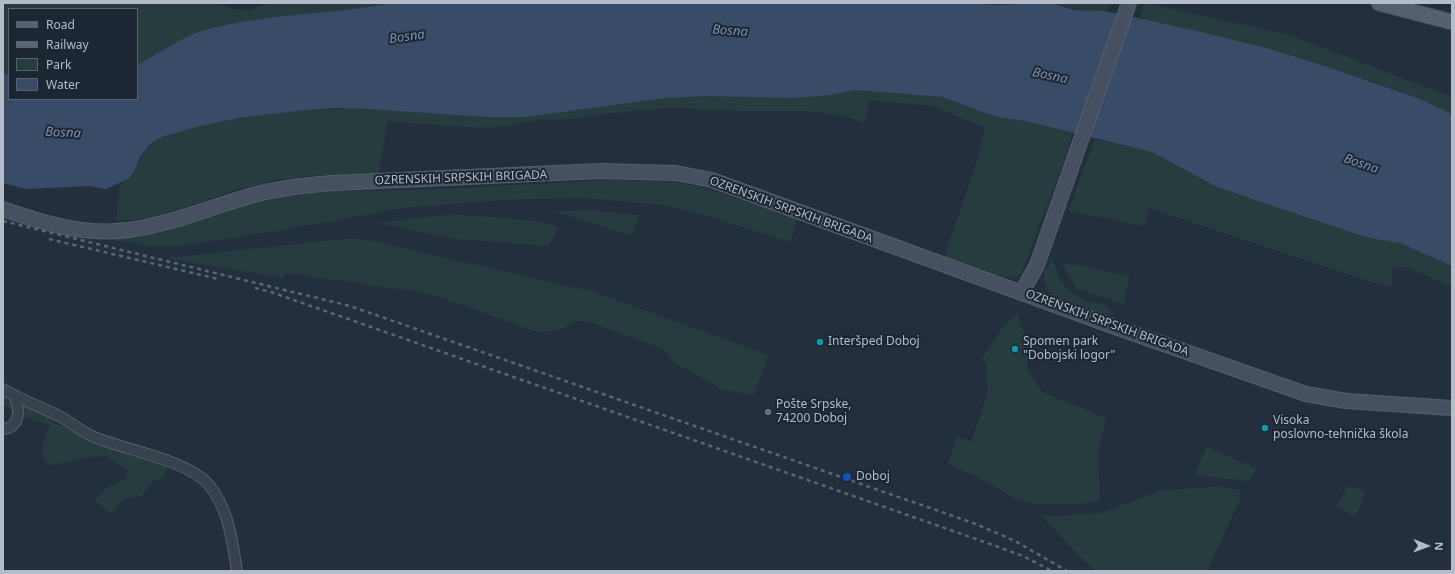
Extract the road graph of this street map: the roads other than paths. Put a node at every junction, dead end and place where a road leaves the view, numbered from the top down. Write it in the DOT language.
graph roads {
  1 [pos="1129,3"];
  2 [pos="1380,3"];
  3 [pos="1416,8"];
  4 [pos="1452,22"];
  5 [pos="3,209"];
  6 [pos="1022,292"];
  7 [pos="3,389"];
  8 [pos="14,396"];
  9 [pos="1452,408"];
  10 [pos="3,429"];
  11 [pos="237,571"];
  1 -- 6 [label="main road"];
  2 -- 3 [label="main road"];
  3 -- 4 [label="main road"];
  5 -- 6 [label="main road, OZRENSKIH SRPSKIH BRIGADA"];
  6 -- 9 [label="main road, OZRENSKIH SRPSKIH BRIGADA"];
  7 -- 8 [label="street"];
  8 -- 10 [label="street"];
  8 -- 11 [label="street"];
}
